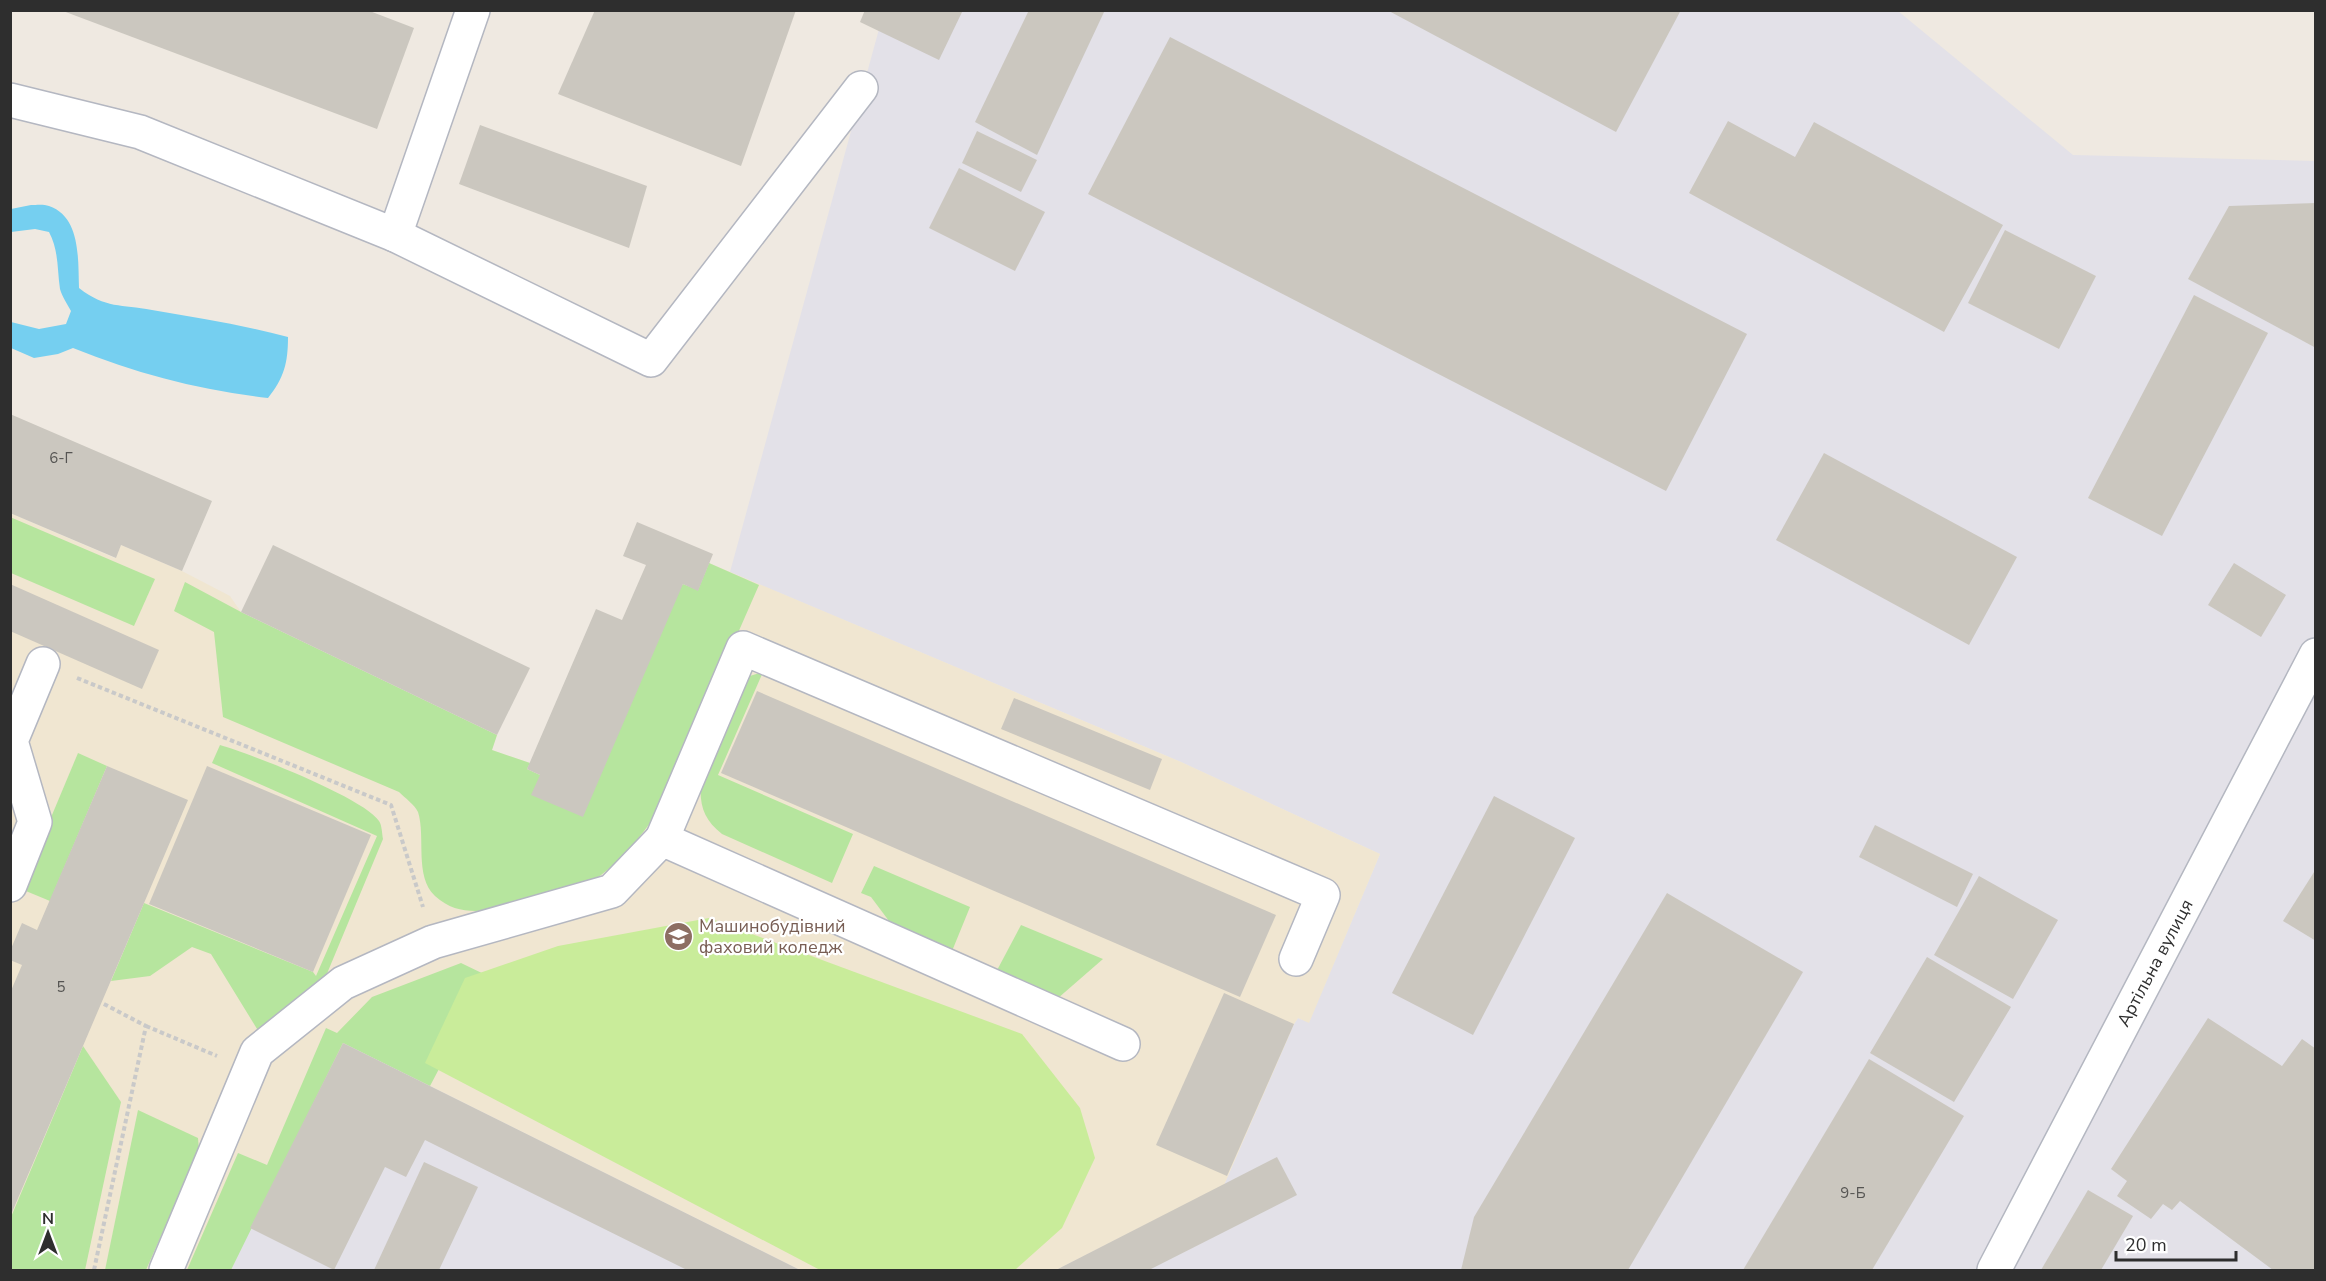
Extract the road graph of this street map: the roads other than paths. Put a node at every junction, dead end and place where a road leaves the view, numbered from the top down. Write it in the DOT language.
graph roads {
  1 [pos="473,10"];
  2 [pos="861,88"];
  3 [pos="10,100"];
  4 [pos="395,235"];
  5 [pos="2315,658"];
  6 [pos="43,664"];
  7 [pos="11,741"];
  8 [pos="662,839"];
  9 [pos="10,885"];
  10 [pos="1296,959"];
  11 [pos="1123,1044"];
  12 [pos="166,1270"];
  13 [pos="1994,1270"];
  1 -- 4 [label="street"];
  2 -- 4 [label="street"];
  3 -- 4 [label="street"];
  5 -- 13 [label="street, Артільна вулиця"];
  6 -- 7 [label="street"];
  7 -- 9 [label="street"];
  8 -- 10 [label="street"];
  8 -- 11 [label="street"];
  8 -- 12 [label="street"];
}
